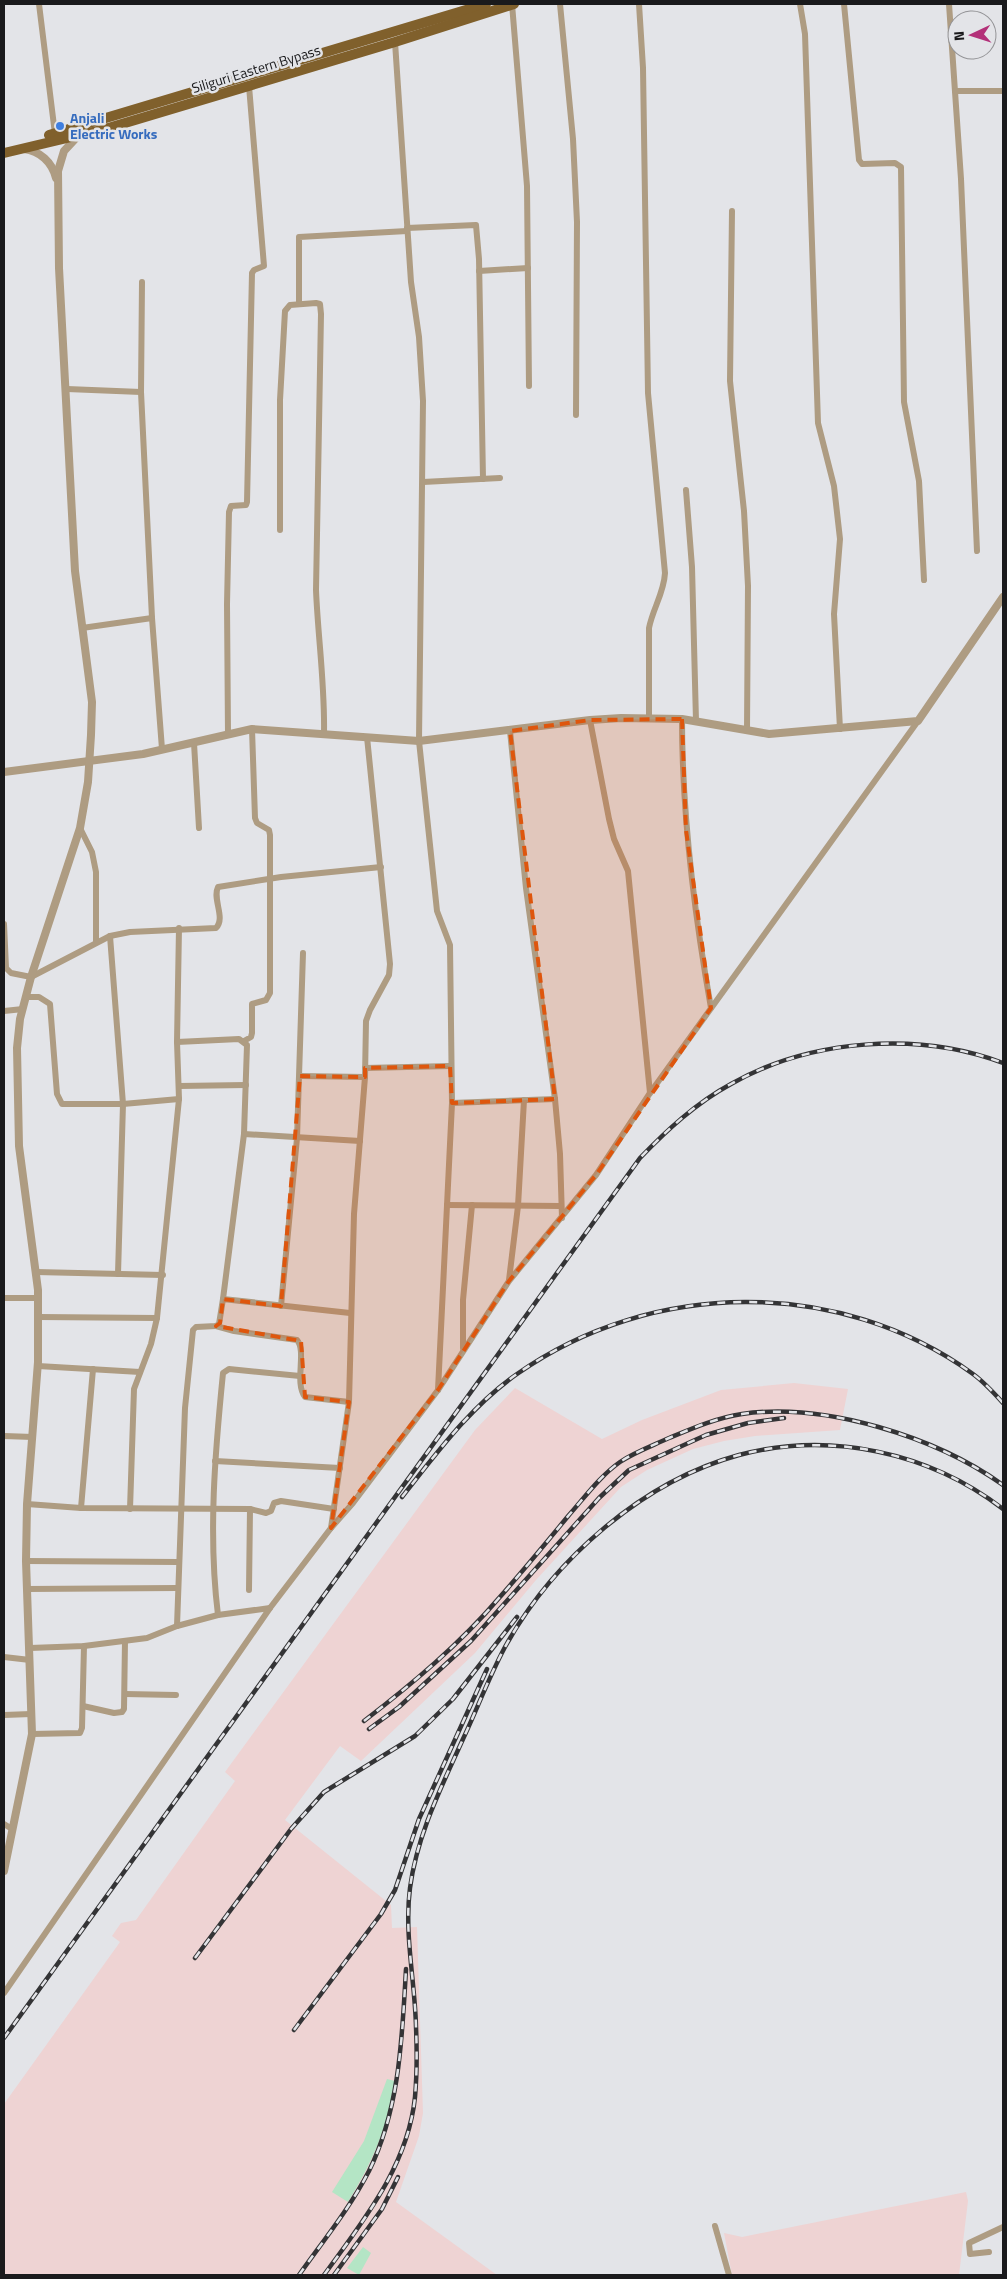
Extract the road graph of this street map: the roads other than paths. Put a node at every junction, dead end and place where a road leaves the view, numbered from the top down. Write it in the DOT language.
graph roads {
  1 [pos="39,4"];
  2 [pos="486,4"];
  3 [pos="513,4"];
  4 [pos="560,4"];
  5 [pos="639,4"];
  6 [pos="800,4"];
  7 [pos="844,4"];
  8 [pos="949,4"];
  9 [pos="395,42"];
  10 [pos="249,86"];
  11 [pos="1003,90"];
  12 [pos="955,91"];
  13 [pos="59,135"];
  14 [pos="78,135"];
  15 [pos="4,146"];
  16 [pos="21,149"];
  17 [pos="4,153"];
  18 [pos="58,184"];
  19 [pos="732,211"];
  20 [pos="407,230"];
  21 [pos="528,268"];
  22 [pos="479,272"];
  23 [pos="142,282"];
  24 [pos="299,304"];
  25 [pos="530,386"];
  26 [pos="67,388"];
  27 [pos="141,392"];
  28 [pos="576,415"];
  29 [pos="500,478"];
  30 [pos="483,479"];
  31 [pos="423,482"];
  32 [pos="686,490"];
  33 [pos="280,530"];
  34 [pos="977,551"];
  35 [pos="924,580"];
  36 [pos="1003,597"];
  37 [pos="152,618"];
  38 [pos="82,628"];
  39 [pos="650,717"];
  40 [pos="682,719"];
  41 [pos="590,720"];
  42 [pos="696,721"];
  43 [pos="918,721"];
  44 [pos="252,729"];
  45 [pos="840,729"];
  46 [pos="747,730"];
  47 [pos="510,731"];
  48 [pos="324,733"];
  49 [pos="228,735"];
  50 [pos="367,737"];
  51 [pos="419,741"];
  52 [pos="194,743"];
  53 [pos="162,748"];
  54 [pos="89,761"];
  55 [pos="4,772"];
  56 [pos="80,828"];
  57 [pos="199,828"];
  58 [pos="381,867"];
  59 [pos="271,879"];
  60 [pos="4,924"];
  61 [pos="178,928"];
  62 [pos="110,936"];
  63 [pos="96,941"];
  64 [pos="4,947"];
  65 [pos="303,953"];
  66 [pos="31,977"];
  67 [pos="27,997"];
  68 [pos="712,1008"];
  69 [pos="23,1009"];
  70 [pos="4,1012"];
  71 [pos="244,1041"];
  72 [pos="177,1042"];
  73 [pos="450,1066"];
  74 [pos="365,1068"];
  75 [pos="300,1076"];
  76 [pos="365,1077"];
  77 [pos="246,1085"];
  78 [pos="179,1086"];
  79 [pos="650,1093"];
  80 [pos="179,1099"];
  81 [pos="555,1099"];
  82 [pos="524,1100"];
  83 [pos="452,1103"];
  84 [pos="123,1104"];
  85 [pos="244,1134"];
  86 [pos="296,1138"];
  87 [pos="360,1141"];
  88 [pos="447,1205"];
  89 [pos="472,1205"];
  90 [pos="518,1206"];
  91 [pos="561,1206"];
  92 [pos="562,1218"];
  93 [pos="36,1272"];
  94 [pos="118,1274"];
  95 [pos="163,1275"];
  96 [pos="509,1282"];
  97 [pos="4,1298"];
  98 [pos="38,1298"];
  99 [pos="222,1299"];
  100 [pos="281,1306"];
  101 [pos="350,1313"];
  102 [pos="38,1316"];
  103 [pos="157,1318"];
  104 [pos="216,1326"];
  105 [pos="463,1349"];
  106 [pos="38,1366"];
  107 [pos="93,1369"];
  108 [pos="140,1372"];
  109 [pos="300,1376"];
  110 [pos="438,1390"];
  111 [pos="349,1402"];
  112 [pos="4,1436"];
  113 [pos="33,1437"];
  114 [pos="214,1462"];
  115 [pos="340,1468"];
  116 [pos="27,1504"];
  117 [pos="81,1508"];
  118 [pos="130,1509"];
  119 [pos="250,1509"];
  120 [pos="334,1509"];
  121 [pos="182,1510"];
  122 [pos="214,1510"];
  123 [pos="331,1528"];
  124 [pos="26,1561"];
  125 [pos="178,1562"];
  126 [pos="177,1588"];
  127 [pos="27,1589"];
  128 [pos="249,1590"];
  129 [pos="270,1608"];
  130 [pos="218,1615"];
  131 [pos="177,1626"];
  132 [pos="125,1641"];
  133 [pos="84,1646"];
  134 [pos="30,1648"];
  135 [pos="4,1657"];
  136 [pos="30,1660"];
  137 [pos="125,1694"];
  138 [pos="176,1695"];
  139 [pos="83,1706"];
  140 [pos="31,1714"];
  141 [pos="4,1715"];
  142 [pos="32,1734"];
  143 [pos="4,1824"];
  144 [pos="12,1829"];
  145 [pos="4,1872"];
  146 [pos="4,1993"];
  147 [pos="715,2226"];
  148 [pos="1003,2228"];
  149 [pos="989,2252"];
  150 [pos="729,2275"];
  1 -- 13 [label="street"];
  2 -- 13 [label="main road, Siliguri Eastern Bypass"];
  3 -- 9 [label="main road, Siliguri Eastern Bypass"];
  3 -- 21 [label="street"];
  4 -- 28 [label="street"];
  5 -- 39 [label="street"];
  6 -- 45 [label="street"];
  7 -- 35 [label="street"];
  8 -- 12 [label="street"];
  9 -- 10 [label="main road, Siliguri Eastern Bypass"];
  9 -- 20 [label="street"];
  10 -- 14 [label="main road, Siliguri Eastern Bypass"];
  10 -- 49 [label="street"];
  11 -- 12 [label="street"];
  12 -- 34 [label="street"];
  13 -- 14 [label="main road, Siliguri Eastern Bypass"];
  13 -- 15 [label="main road, Siliguri Eastern Bypass"];
  13 -- 16 [label="main road, Siliguri Eastern Bypass"];
  14 -- 18 [label="street"];
  16 -- 17 [label="main road, Siliguri Eastern Bypass"];
  16 -- 18 [label="street"];
  18 -- 26 [label="street"];
  19 -- 46 [label="street"];
  20 -- 22 [label="street"];
  20 -- 24 [label="street"];
  20 -- 31 [label="street"];
  21 -- 22 [label="street"];
  21 -- 25 [label="street"];
  22 -- 30 [label="street"];
  23 -- 27 [label="street"];
  24 -- 33 [label="street"];
  24 -- 48 [label="street"];
  26 -- 27 [label="street"];
  26 -- 38 [label="street"];
  27 -- 37 [label="street"];
  29 -- 30 [label="street"];
  30 -- 31 [label="street"];
  31 -- 51 [label="street"];
  32 -- 42 [label="street"];
  36 -- 43 [label="street"];
  37 -- 38 [label="street"];
  37 -- 53 [label="street"];
  38 -- 54 [label="street"];
  39 -- 40 [label="street"];
  39 -- 41 [label="street"];
  40 -- 42 [label="street"];
  40 -- 68 [label="street"];
  41 -- 47 [label="street"];
  41 -- 79 [label="street"];
  42 -- 46 [label="street"];
  43 -- 45 [label="street"];
  43 -- 68 [label="street"];
  44 -- 48 [label="street"];
  44 -- 49 [label="street"];
  44 -- 59 [label="street"];
  45 -- 46 [label="street"];
  47 -- 51 [label="street"];
  47 -- 81 [label="street"];
  48 -- 50 [label="street"];
  49 -- 52 [label="street"];
  50 -- 51 [label="street"];
  50 -- 58 [label="street"];
  51 -- 73 [label="street"];
  52 -- 53 [label="street"];
  52 -- 57 [label="street"];
  53 -- 54 [label="street"];
  54 -- 55 [label="street"];
  54 -- 56 [label="street"];
  56 -- 63 [label="street"];
  56 -- 66 [label="street"];
  58 -- 59 [label="street"];
  58 -- 74 [label="street"];
  59 -- 61 [label="street"];
  59 -- 71 [label="street"];
  60 -- 64 [label="street"];
  61 -- 62 [label="street"];
  61 -- 72 [label="street"];
  62 -- 63 [label="street"];
  62 -- 84 [label="street"];
  63 -- 66 [label="street"];
  64 -- 66 [label="street"];
  65 -- 75 [label="street"];
  66 -- 67 [label="street"];
  67 -- 69 [label="street"];
  67 -- 84 [label="street"];
  68 -- 79 [label="street"];
  69 -- 70 [label="street"];
  69 -- 93 [label="street"];
  71 -- 72 [label="street"];
  71 -- 77 [label="street"];
  72 -- 78 [label="street"];
  73 -- 74 [label="street"];
  73 -- 83 [label="street"];
  74 -- 76 [label="street"];
  75 -- 76 [label="street"];
  75 -- 86 [label="street"];
  76 -- 87 [label="street"];
  77 -- 78 [label="street"];
  77 -- 85 [label="street"];
  78 -- 80 [label="street"];
  79 -- 92 [label="street"];
  80 -- 84 [label="street"];
  80 -- 95 [label="street"];
  81 -- 82 [label="street"];
  81 -- 91 [label="street"];
  82 -- 83 [label="street"];
  82 -- 90 [label="street"];
  83 -- 88 [label="street"];
  84 -- 94 [label="street"];
  85 -- 86 [label="street"];
  85 -- 99 [label="street"];
  86 -- 87 [label="street"];
  86 -- 100 [label="street"];
  87 -- 101 [label="street"];
  88 -- 89 [label="street"];
  88 -- 110 [label="street"];
  89 -- 90 [label="street"];
  89 -- 105 [label="street"];
  90 -- 91 [label="street"];
  90 -- 96 [label="street"];
  91 -- 92 [label="street"];
  92 -- 96 [label="street"];
  93 -- 94 [label="street"];
  93 -- 98 [label="street"];
  94 -- 95 [label="street"];
  95 -- 103 [label="street"];
  96 -- 105 [label="street"];
  97 -- 98 [label="street"];
  98 -- 102 [label="street"];
  99 -- 100 [label="street"];
  99 -- 104 [label="street"];
  100 -- 101 [label="street"];
  101 -- 111 [label="street"];
  102 -- 103 [label="street"];
  102 -- 106 [label="street"];
  103 -- 108 [label="street"];
  104 -- 109 [label="street"];
  104 -- 121 [label="street"];
  105 -- 110 [label="street"];
  106 -- 107 [label="street"];
  106 -- 113 [label="street"];
  107 -- 108 [label="street"];
  107 -- 117 [label="street"];
  108 -- 118 [label="street"];
  109 -- 111 [label="street"];
  109 -- 114 [label="street"];
  110 -- 123 [label="street"];
  111 -- 115 [label="street"];
  112 -- 113 [label="street"];
  113 -- 116 [label="street"];
  114 -- 115 [label="street"];
  114 -- 122 [label="street"];
  115 -- 120 [label="street"];
  116 -- 117 [label="street"];
  116 -- 124 [label="street"];
  117 -- 118 [label="street"];
  118 -- 121 [label="street"];
  119 -- 120 [label="street"];
  119 -- 122 [label="street"];
  119 -- 128 [label="street"];
  120 -- 123 [label="street"];
  121 -- 122 [label="street"];
  121 -- 125 [label="street"];
  122 -- 130 [label="street"];
  123 -- 129 [label="street"];
  124 -- 125 [label="street"];
  124 -- 127 [label="street"];
  125 -- 126 [label="street"];
  126 -- 127 [label="street"];
  126 -- 131 [label="street"];
  127 -- 134 [label="street"];
  129 -- 130 [label="street"];
  129 -- 146 [label="street"];
  130 -- 131 [label="street"];
  131 -- 132 [label="street"];
  132 -- 133 [label="street"];
  132 -- 137 [label="street"];
  133 -- 134 [label="street"];
  133 -- 139 [label="street"];
  134 -- 136 [label="street"];
  135 -- 136 [label="street"];
  136 -- 140 [label="street"];
  137 -- 138 [label="street"];
  137 -- 139 [label="street"];
  139 -- 142 [label="street"];
  140 -- 141 [label="street"];
  140 -- 142 [label="street"];
  142 -- 144 [label="street"];
  143 -- 144 [label="street"];
  144 -- 145 [label="street"];
  147 -- 150 [label="street"];
  148 -- 149 [label="street"];
}
